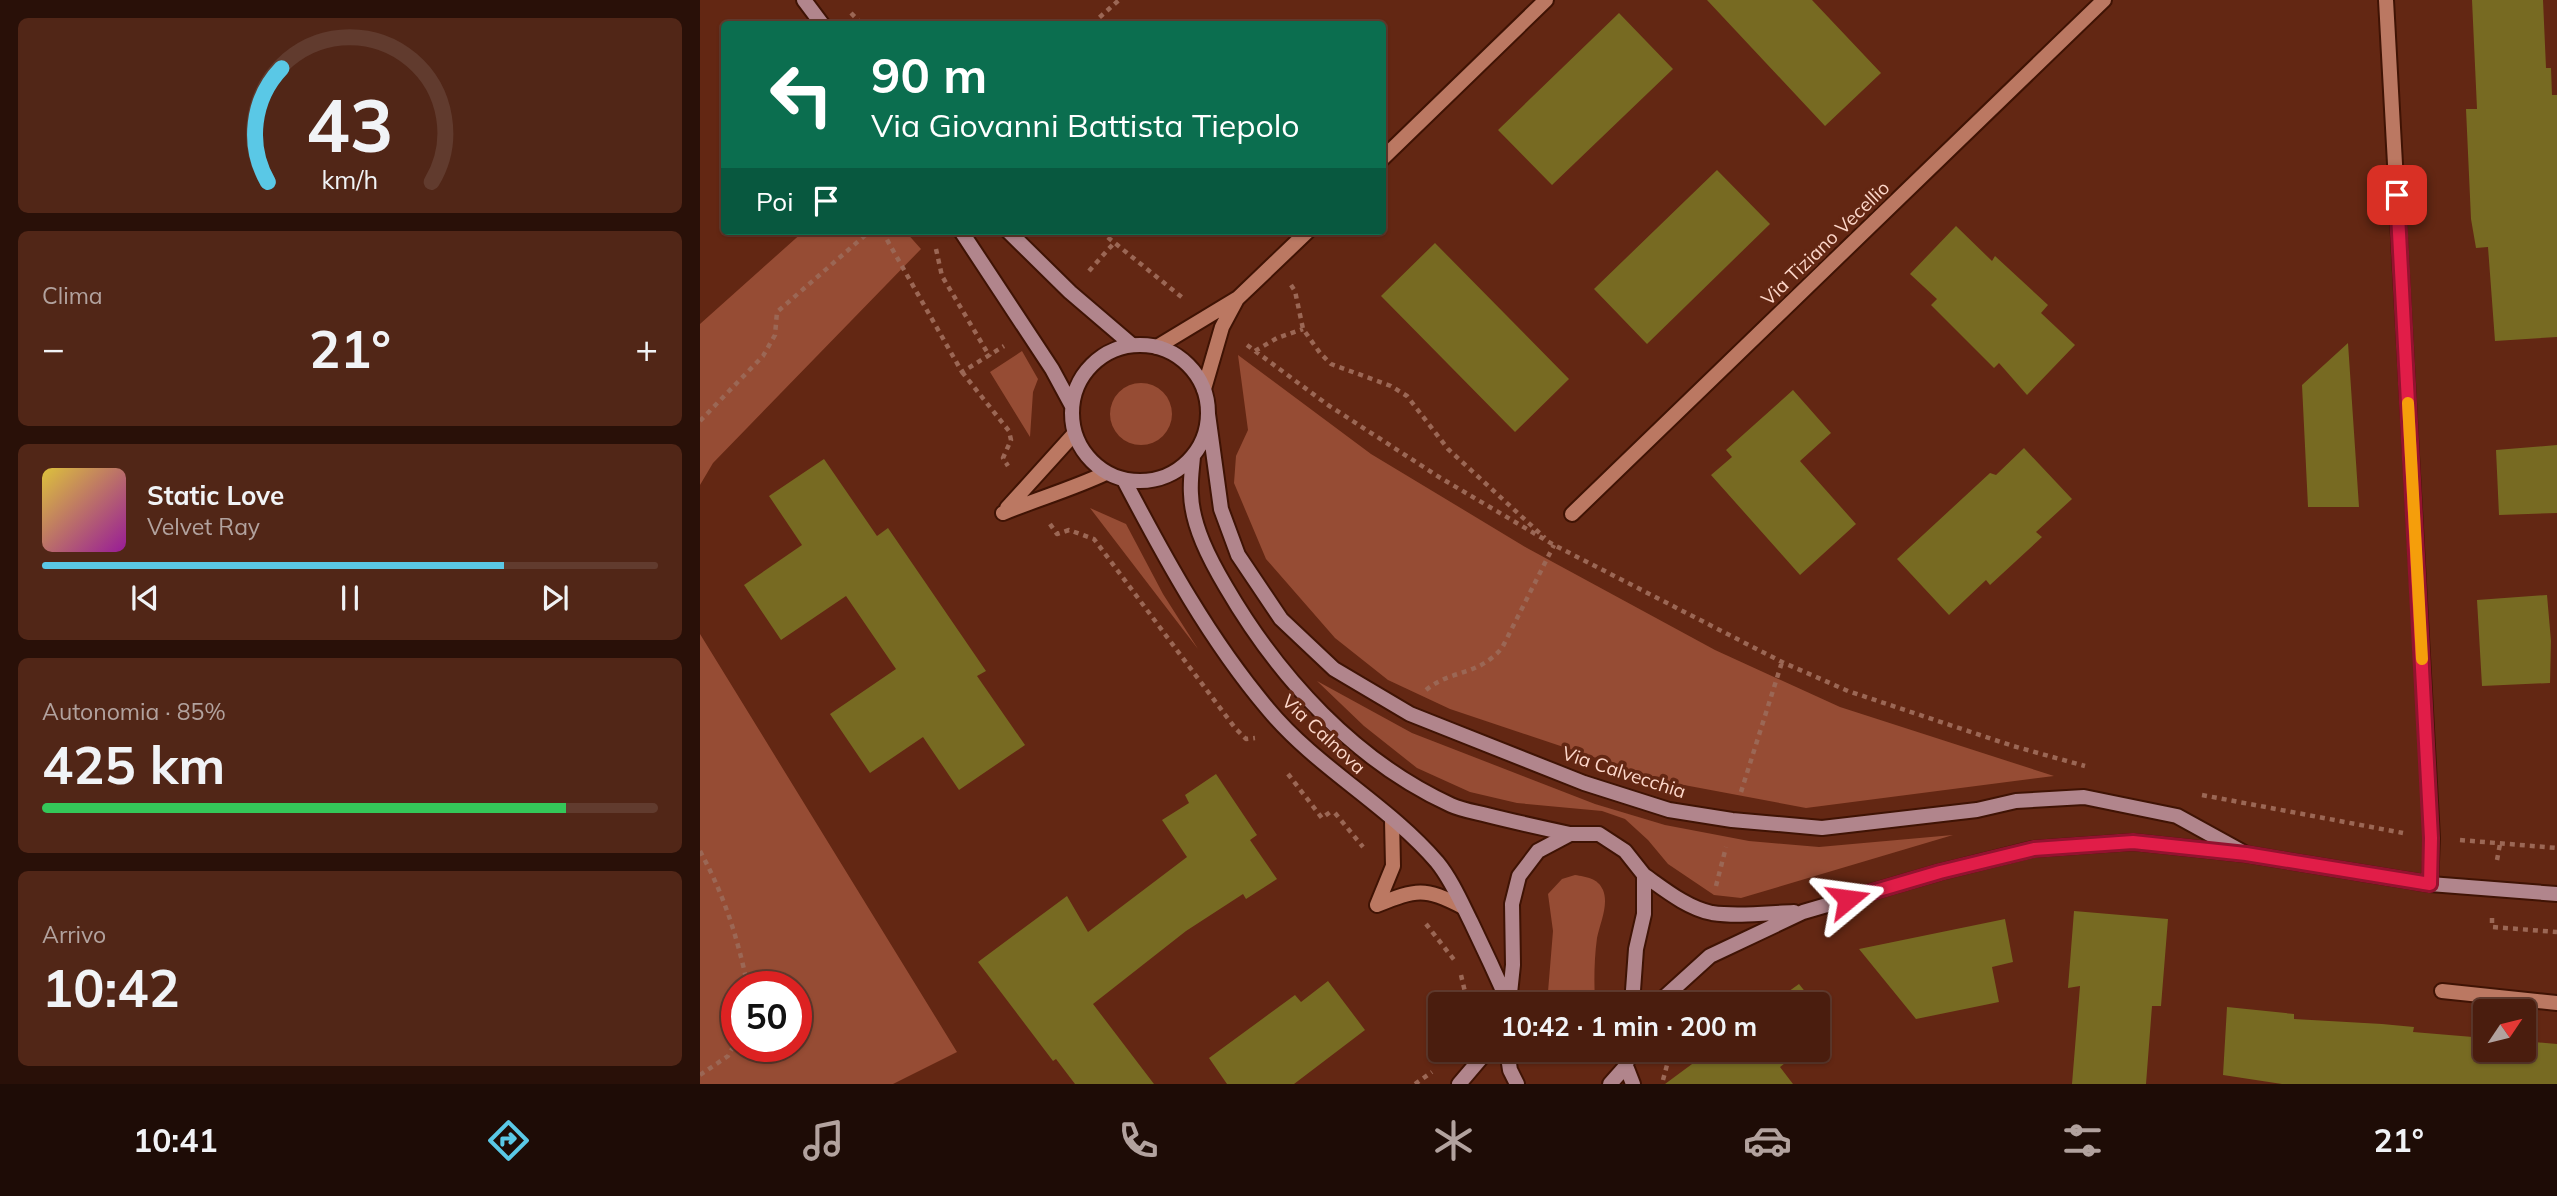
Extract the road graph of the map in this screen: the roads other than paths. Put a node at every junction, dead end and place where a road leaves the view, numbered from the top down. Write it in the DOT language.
graph roads {
  1 [pos="804,0"];
  2 [pos="1546,0"];
  3 [pos="2104,0"];
  4 [pos="2386,0"];
  5 [pos="820,21"];
  6 [pos="1386,155"];
  7 [pos="964,235"];
  8 [pos="1012,235"];
  9 [pos="1304,235"];
  10 [pos="1238,298"];
  11 [pos="1132,345"];
  12 [pos="1157,347"];
  13 [pos="1204,389"];
  14 [pos="1072,406"];
  15 [pos="1208,414"];
  16 [pos="1074,434"];
  17 [pos="1193,457"];
  18 [pos="1106,473"];
  19 [pos="1124,480"];
  20 [pos="1572,514"];
  21 [pos="1392,820"];
  22 [pos="1570,834"];
  23 [pos="2246,854"];
  24 [pos="1644,875"];
  25 [pos="2430,884"];
  26 [pos="2557,894"];
  27 [pos="1463,907"];
  28 [pos="1803,912"];
  29 [pos="2442,991"];
  30 [pos="1503,992"];
  31 [pos="1510,992"];
  32 [pos="1633,992"];
  33 [pos="1670,992"];
  34 [pos="2557,1003"];
  35 [pos="1478,1062"];
  36 [pos="1509,1062"];
  37 [pos="1627,1062"];
  38 [pos="1626,1066"];
  39 [pos="1459,1084"];
  40 [pos="1517,1084"];
  41 [pos="1610,1084"];
  42 [pos="1633,1084"];
  1 -- 5 [label="street"];
  2 -- 6 [label="street"];
  3 -- 20 [label="street, Via Tiziano Vecellio"];
  4 -- 25 [label="street"];
  7 -- 14 [label="street"];
  8 -- 11 [label="street"];
  9 -- 10 [label="street"];
  10 -- 12 [label="street"];
  10 -- 13 [label="street"];
  11 -- 12 [label="street"];
  11 -- 14 [label="street"];
  12 -- 13 [label="street"];
  13 -- 15 [label="street"];
  14 -- 16 [label="street"];
  15 -- 17 [label="street"];
  15 -- 23 [label="street, Via Calvecchia"];
  16 -- 18 [label="street"];
  16 -- 18 [label="street"];
  17 -- 19 [label="street"];
  17 -- 22 [label="street, Via Calnova"];
  18 -- 19 [label="street"];
  19 -- 21 [label="street, Via Calnova"];
  21 -- 27 [label="street, Via Calnova"];
  21 -- 27 [label="street"];
  22 -- 24 [label="street, Via Calnova"];
  22 -- 31 [label="street"];
  23 -- 25 [label="street, Via Calvecchia"];
  23 -- 28 [label="street, Via Calvecchia"];
  24 -- 28 [label="street, Via Calvecchia"];
  24 -- 32 [label="street"];
  25 -- 26 [label="street, Via Calvecchia"];
  27 -- 30 [label="street, Via Calnova"];
  28 -- 33 [label="street, Via Calvecchia"];
  29 -- 34 [label="street"];
  35 -- 39 [label="street"];
  36 -- 40 [label="street"];
  37 -- 38 [label="street"];
  38 -- 41 [label="street"];
  38 -- 42 [label="street"];
}
